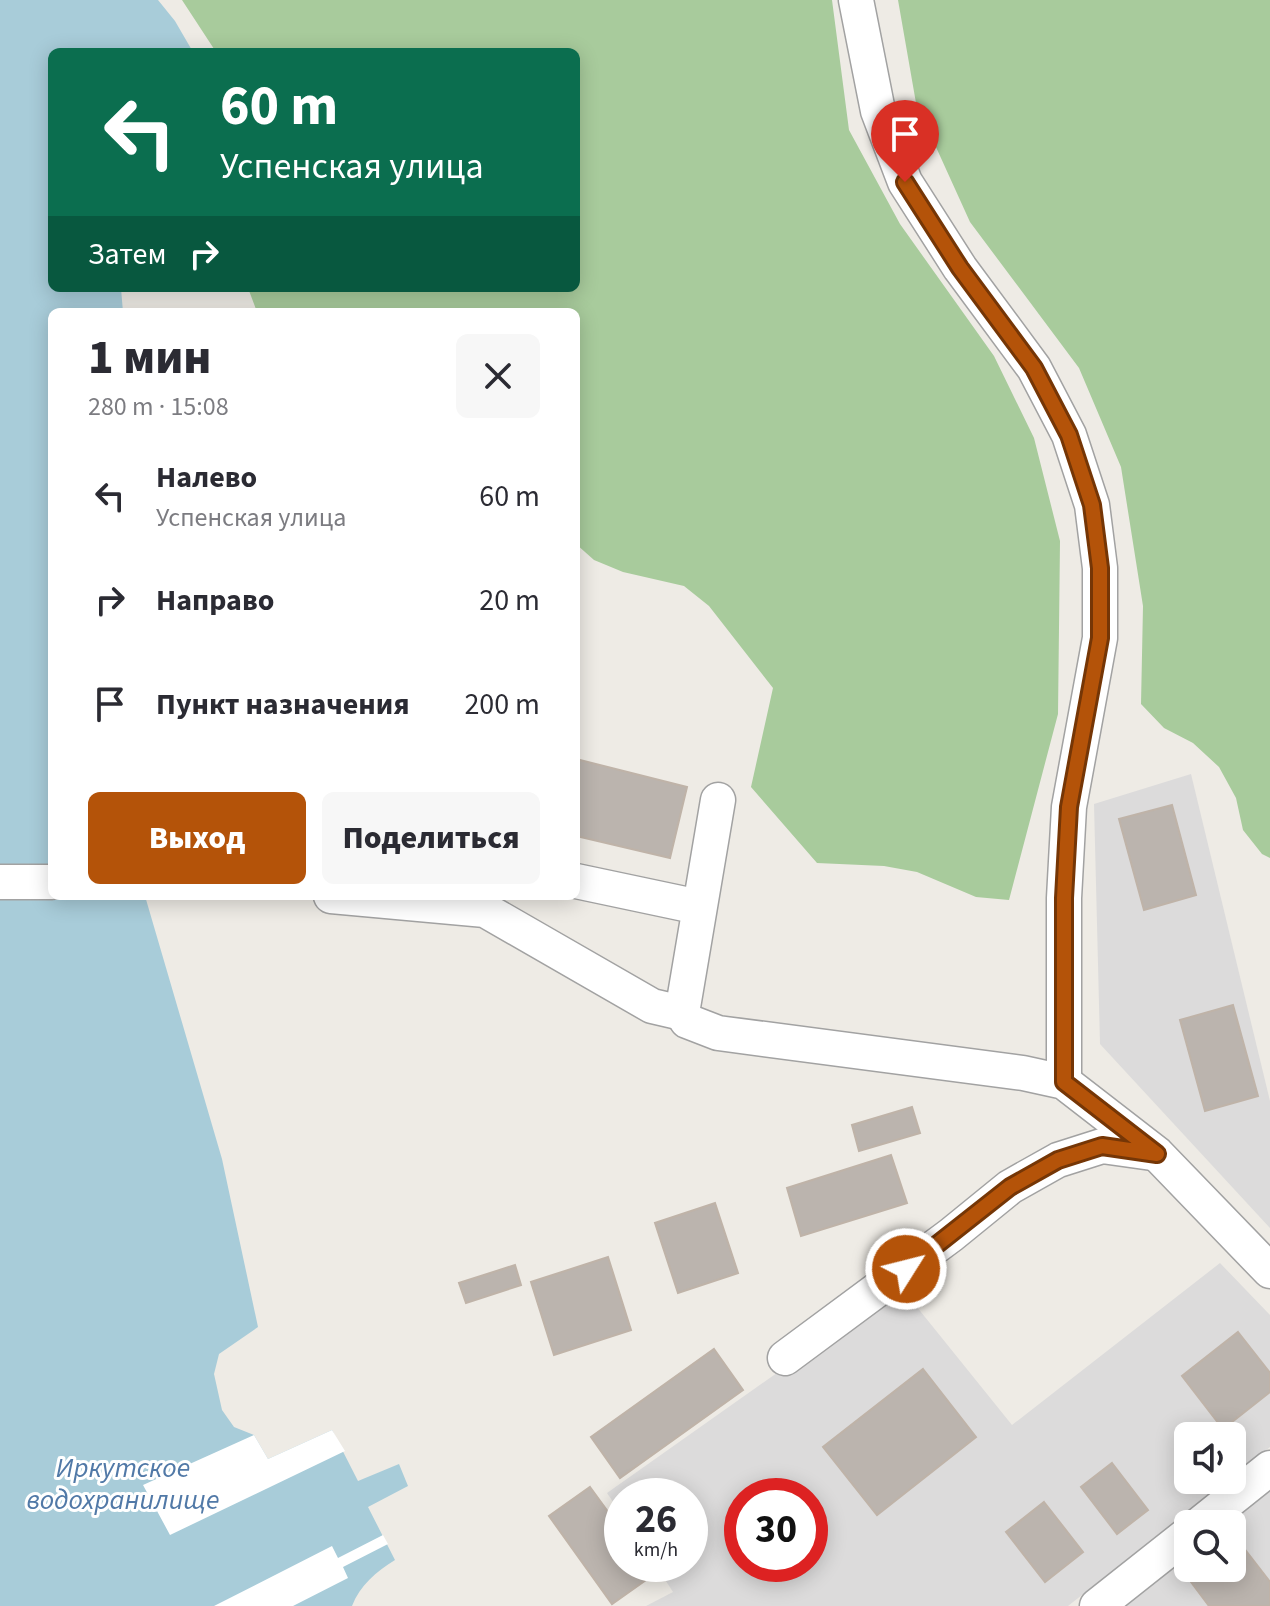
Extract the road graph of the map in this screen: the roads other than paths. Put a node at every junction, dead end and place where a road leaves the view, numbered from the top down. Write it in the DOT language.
graph roads {
  1 [pos="856,0"];
  2 [pos="718,800"];
  3 [pos="0,882"];
  4 [pos="48,882"];
  5 [pos="580,882"];
  6 [pos="375,900"];
  7 [pos="699,907"];
  8 [pos="682,1013"];
  9 [pos="1064,1082"];
  10 [pos="1157,1154"];
  11 [pos="1270,1271"];
  12 [pos="785,1358"];
  13 [pos="1270,1468"];
  14 [pos="1218,1510"];
  15 [pos="1174,1545"];
  16 [pos="1097,1606"];
  1 -- 9 [label="street"];
  2 -- 7 [label="street"];
  3 -- 4 [label="street"];
  5 -- 7 [label="street"];
  6 -- 8 [label="street"];
  7 -- 8 [label="street"];
  8 -- 9 [label="street"];
  9 -- 10 [label="street"];
  10 -- 11 [label="street"];
  10 -- 12 [label="street"];
  13 -- 14 [label="street"];
  15 -- 16 [label="street"];
}
